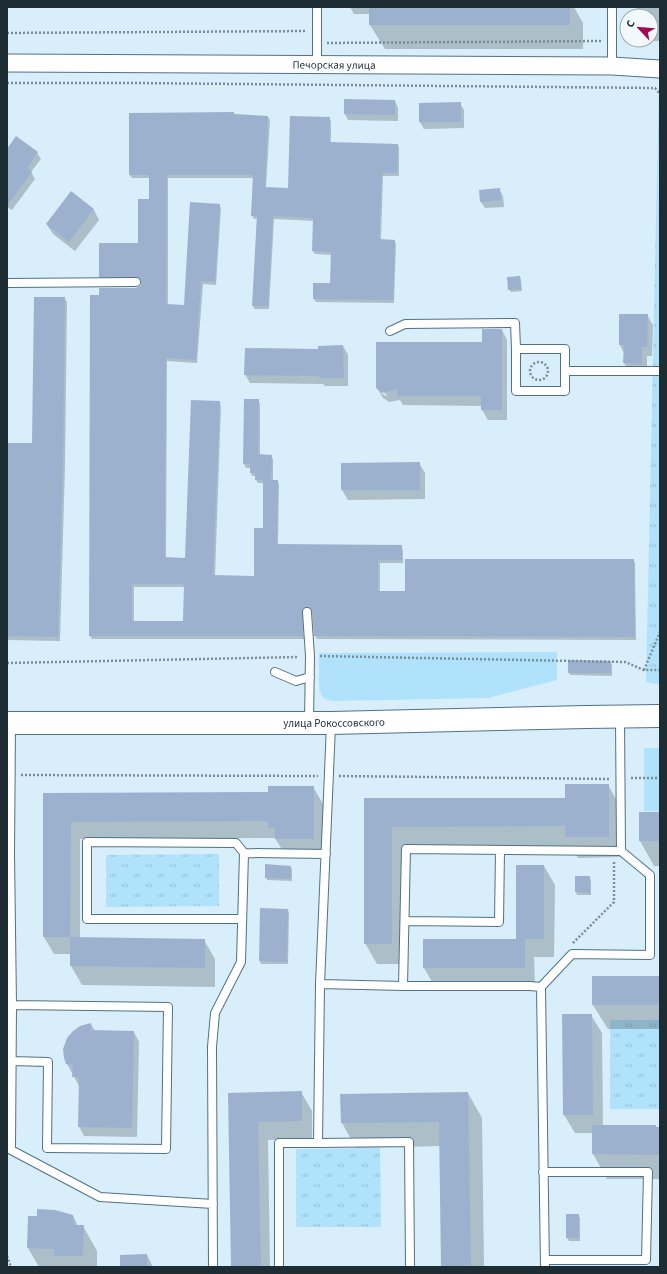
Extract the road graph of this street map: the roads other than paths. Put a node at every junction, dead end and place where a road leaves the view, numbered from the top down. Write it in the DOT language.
graph roads {
  1 [pos="317,7"];
  2 [pos="612,7"];
  3 [pos="7,64"];
  4 [pos="317,65"];
  5 [pos="612,66"];
  6 [pos="660,69"];
  7 [pos="136,282"];
  8 [pos="7,283"];
  9 [pos="390,331"];
  10 [pos="516,349"];
  11 [pos="660,371"];
  12 [pos="565,372"];
  13 [pos="307,612"];
  14 [pos="275,672"];
  15 [pos="310,677"];
  16 [pos="620,716"];
  17 [pos="660,716"];
  18 [pos="9,723"];
  19 [pos="309,723"];
  20 [pos="331,723"];
  21 [pos="500,850"];
  22 [pos="617,851"];
  23 [pos="244,853"];
  24 [pos="9,854"];
  25 [pos="326,854"];
  26 [pos="241,919"];
  27 [pos="404,921"];
  28 [pos="320,984"];
  29 [pos="403,986"];
  30 [pos="540,987"];
  31 [pos="12,1005"];
  32 [pos="11,1061"];
  33 [pos="318,1142"];
  34 [pos="543,1172"];
  35 [pos="213,1204"];
  36 [pos="545,1264"];
  37 [pos="213,1267"];
  38 [pos="279,1267"];
  39 [pos="410,1267"];
  1 -- 4 [label="lane"];
  2 -- 5 [label="lane"];
  3 -- 4 [label="street, Печорская улица"];
  4 -- 5 [label="street, Печорская улица"];
  5 -- 6 [label="street, Печорская улица"];
  7 -- 8 [label="lane"];
  9 -- 10 [label="lane"];
  10 -- 12 [label="lane"];
  10 -- 12 [label="lane"];
  11 -- 12 [label="lane"];
  13 -- 15 [label="lane"];
  14 -- 15 [label="lane"];
  15 -- 19 [label="lane"];
  16 -- 17 [label="main road, улица Рокоссовского"];
  16 -- 20 [label="main road, улица Рокоссовского"];
  16 -- 22 [label="lane"];
  18 -- 19 [label="main road, улица Рокоссовского"];
  18 -- 24 [label="lane"];
  19 -- 20 [label="main road, улица Рокоссовского"];
  20 -- 25 [label="lane"];
  21 -- 22 [label="lane"];
  21 -- 27 [label="lane"];
  21 -- 27 [label="lane"];
  22 -- 30 [label="lane"];
  23 -- 25 [label="lane"];
  23 -- 26 [label="lane"];
  23 -- 26 [label="lane"];
  24 -- 31 [label="lane"];
  25 -- 28 [label="lane"];
  26 -- 35 [label="lane"];
  27 -- 29 [label="lane"];
  28 -- 29 [label="lane"];
  28 -- 33 [label="lane"];
  29 -- 30 [label="lane"];
  30 -- 34 [label="lane"];
  31 -- 32 [label="lane"];
  31 -- 32 [label="lane"];
  32 -- 35 [label="lane"];
  33 -- 38 [label="lane"];
  33 -- 39 [label="lane"];
  34 -- 36 [label="lane"];
  34 -- 36 [label="lane"];
  35 -- 37 [label="lane"];
}
